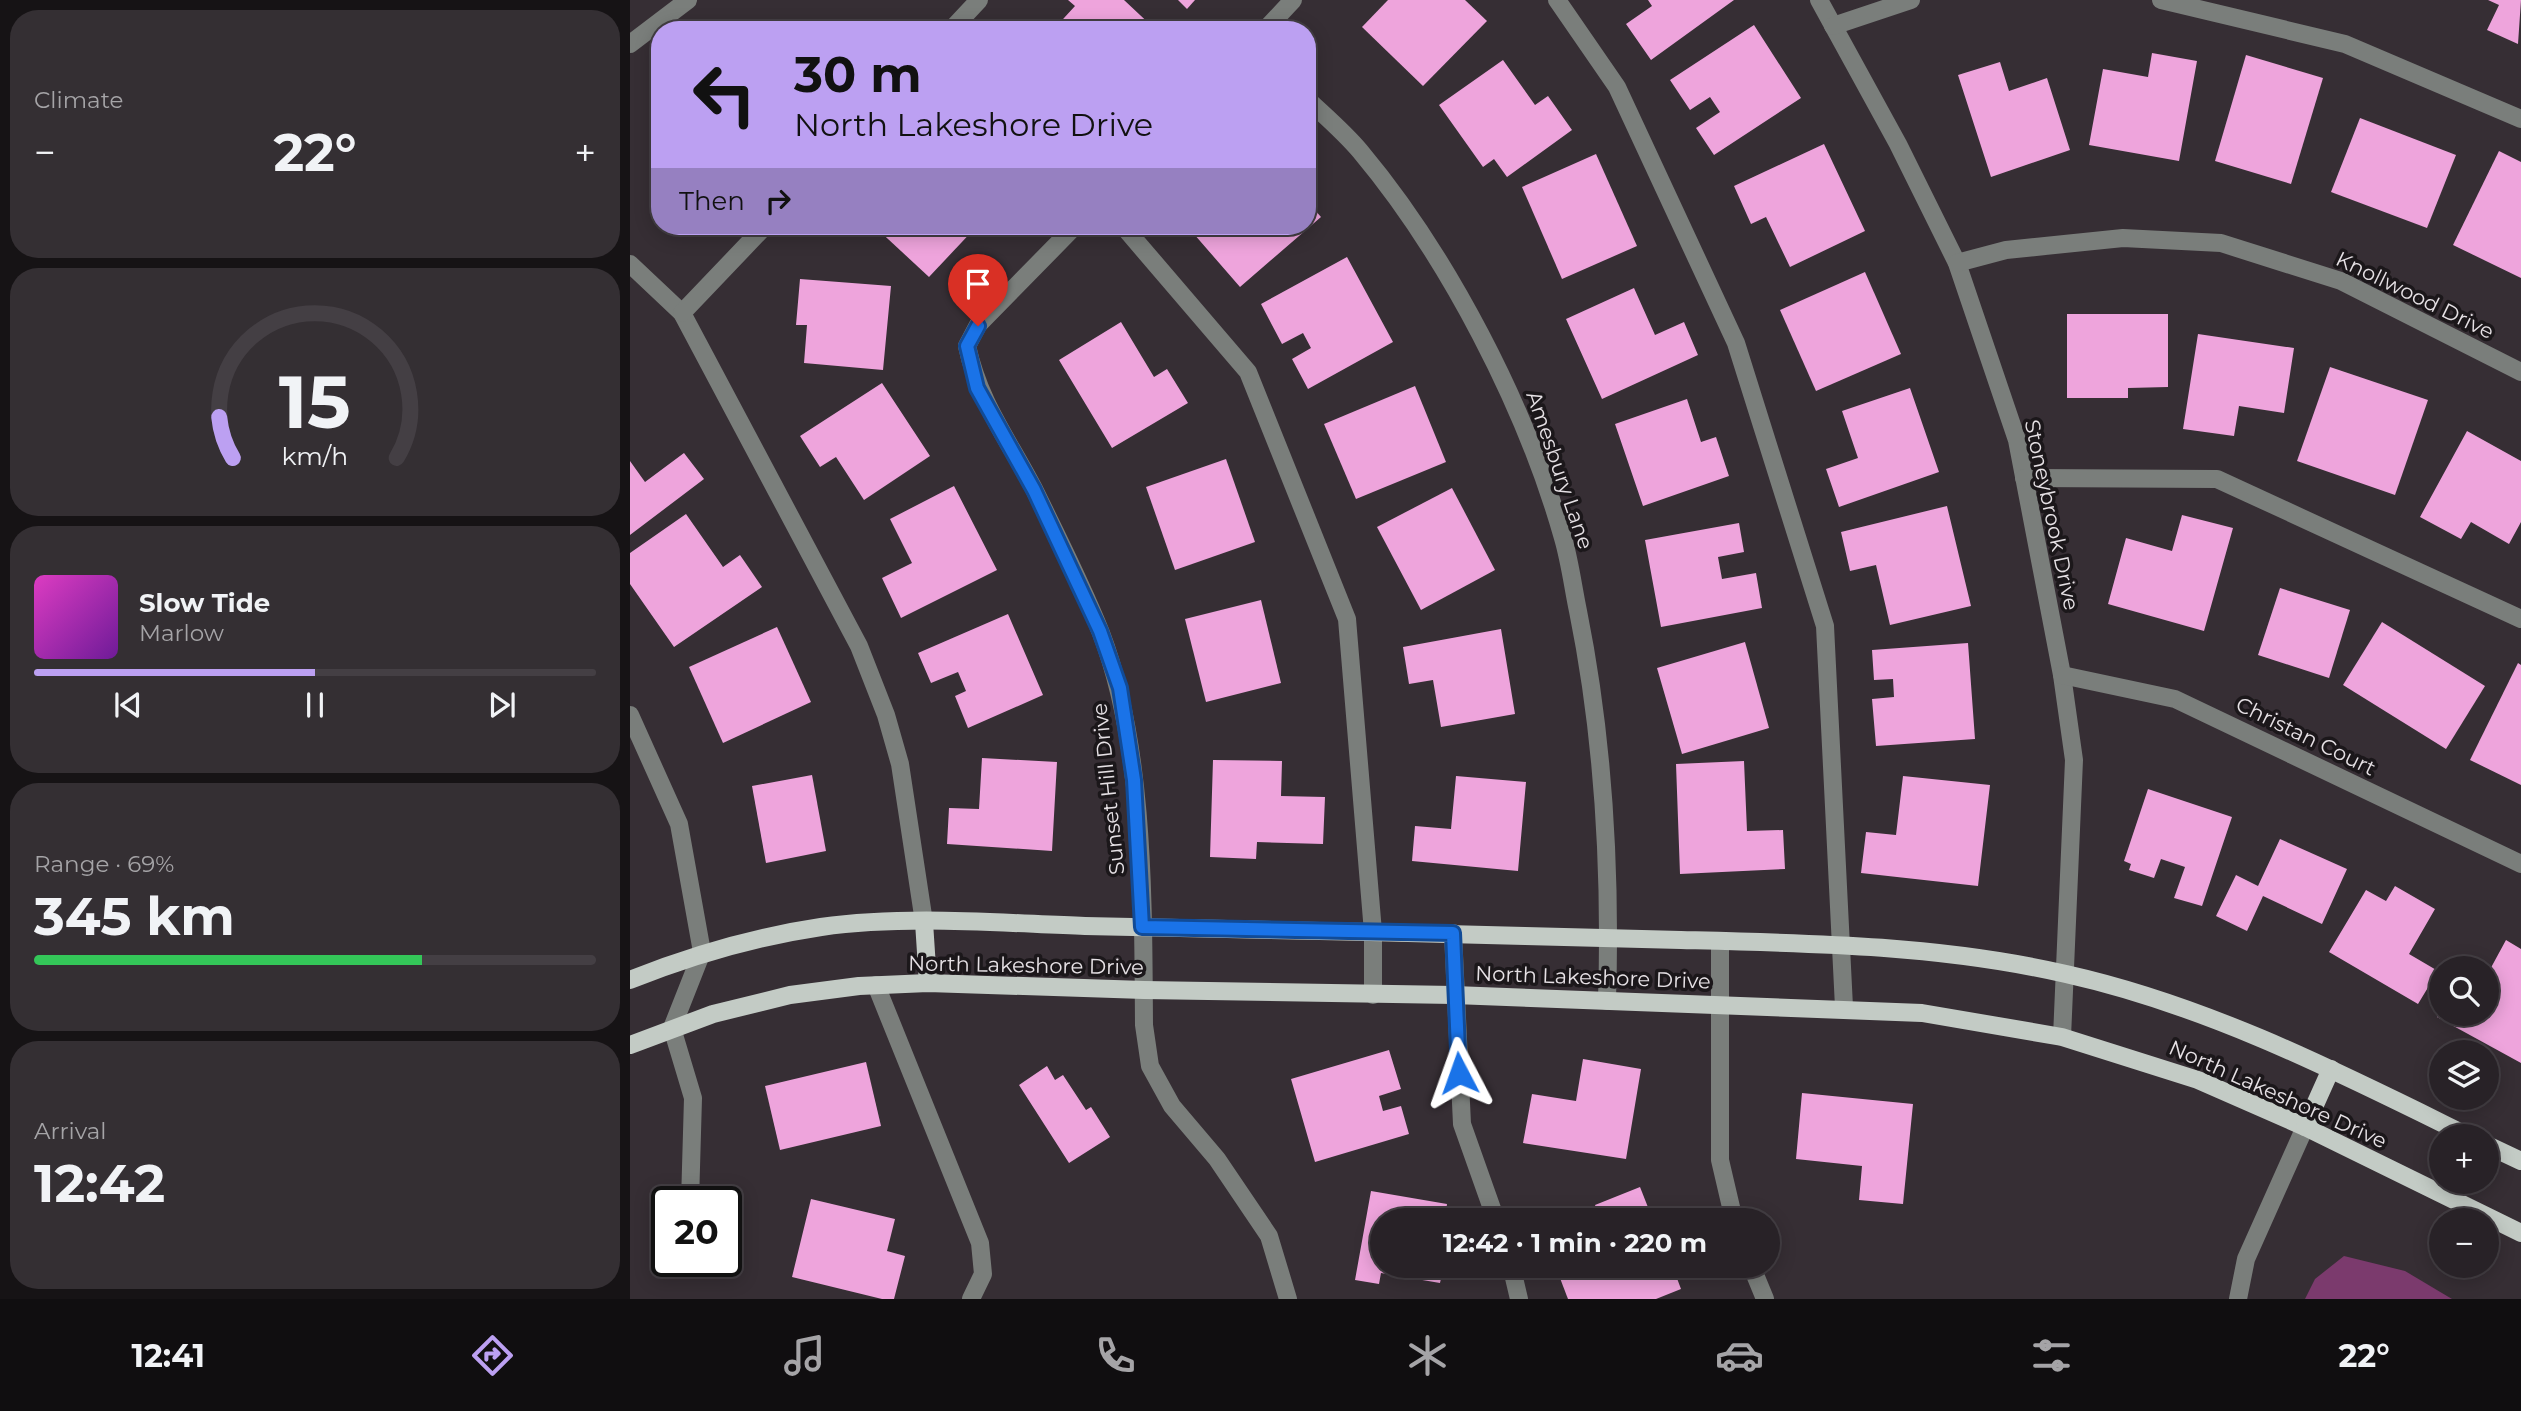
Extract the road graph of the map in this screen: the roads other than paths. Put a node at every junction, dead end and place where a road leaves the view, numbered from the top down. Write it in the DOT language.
graph roads {
  1 [pos="688,0"];
  2 [pos="979,0"];
  3 [pos="1293,0"];
  4 [pos="1557,0"];
  5 [pos="1819,0"];
  6 [pos="1911,0"];
  7 [pos="2161,0"];
  8 [pos="660,21"];
  9 [pos="959,21"];
  10 [pos="1273,21"];
  11 [pos="1833,26"];
  12 [pos="651,28"];
  13 [pos="630,44"];
  14 [pos="1316,108"];
  15 [pos="2521,119"];
  16 [pos="756,235"];
  17 [pos="1066,235"];
  18 [pos="1131,235"];
  19 [pos="1957,263"];
  20 [pos="630,264"];
  21 [pos="682,313"];
  22 [pos="2521,372"];
  23 [pos="2024,478"];
  24 [pos="2521,619"];
  25 [pos="2062,676"];
  26 [pos="630,715"];
  27 [pos="2521,864"];
  28 [pos="924,922"];
  29 [pos="1142,927"];
  30 [pos="1373,932"];
  31 [pos="1453,933"];
  32 [pos="1609,939"];
  33 [pos="1720,941"];
  34 [pos="1839,945"];
  35 [pos="702,952"];
  36 [pos="2066,974"];
  37 [pos="630,980"];
  38 [pos="928,983"];
  39 [pos="876,985"];
  40 [pos="1144,990"];
  41 [pos="1373,995"];
  42 [pos="1454,995"];
  43 [pos="1607,1001"];
  44 [pos="1718,1004"];
  45 [pos="1844,1007"];
  46 [pos="672,1028"];
  47 [pos="2062,1037"];
  48 [pos="630,1045"];
  49 [pos="2331,1069"];
  50 [pos="2443,1124"];
  51 [pos="2305,1127"];
  52 [pos="2499,1151"];
  53 [pos="2521,1161"];
  54 [pos="690,1186"];
  55 [pos="1492,1208"];
  56 [pos="1731,1208"];
  57 [pos="2521,1233"];
  58 [pos="1514,1278"];
  59 [pos="1756,1278"];
  60 [pos="971,1299"];
  61 [pos="1289,1299"];
  62 [pos="1519,1299"];
  63 [pos="1765,1299"];
  64 [pos="2238,1299"];
  1 -- 8 [label="street"];
  2 -- 9 [label="street"];
  3 -- 10 [label="street"];
  4 -- 34 [label="street"];
  5 -- 11 [label="street, Stoneybrook Drive"];
  6 -- 11 [label="street"];
  7 -- 15 [label="street"];
  11 -- 19 [label="street, Stoneybrook Drive"];
  12 -- 13 [label="street"];
  14 -- 32 [label="street, Amesbury Lane"];
  16 -- 21 [label="street"];
  17 -- 29 [label="street, Sunset Hill Drive"];
  18 -- 30 [label="street"];
  19 -- 22 [label="street, Knollwood Drive"];
  19 -- 23 [label="street, Stoneybrook Drive"];
  20 -- 21 [label="street"];
  21 -- 28 [label="street"];
  23 -- 24 [label="street"];
  23 -- 25 [label="street, Stoneybrook Drive"];
  25 -- 27 [label="street, Christan Court"];
  25 -- 36 [label="street, Stoneybrook Drive"];
  26 -- 35 [label="street"];
  28 -- 29 [label="main road, North Lakeshore Drive"];
  28 -- 35 [label="main road, North Lakeshore Drive"];
  28 -- 38 [label="main road"];
  29 -- 30 [label="main road, North Lakeshore Drive"];
  29 -- 40 [label="street, Sunset Hill Drive"];
  30 -- 31 [label="main road, North Lakeshore Drive"];
  30 -- 41 [label="street"];
  31 -- 32 [label="main road, North Lakeshore Drive"];
  31 -- 42 [label="street"];
  32 -- 33 [label="main road, North Lakeshore Drive"];
  32 -- 43 [label="street, Amesbury Lane"];
  33 -- 34 [label="main road, North Lakeshore Drive"];
  33 -- 44 [label="street"];
  34 -- 36 [label="main road, North Lakeshore Drive"];
  34 -- 45 [label="street"];
  35 -- 37 [label="main road, North Lakeshore Drive"];
  35 -- 46 [label="street"];
  36 -- 47 [label="street, Stoneybrook Drive"];
  36 -- 49 [label="main road, North Lakeshore Drive"];
  38 -- 39 [label="main road, North Lakeshore Drive"];
  38 -- 40 [label="main road, North Lakeshore Drive"];
  39 -- 46 [label="main road, North Lakeshore Drive"];
  39 -- 60 [label="street"];
  40 -- 41 [label="main road, North Lakeshore Drive"];
  40 -- 61 [label="street, Sunset Hill Drive"];
  41 -- 42 [label="main road, North Lakeshore Drive"];
  42 -- 43 [label="main road, North Lakeshore Drive"];
  42 -- 55 [label="street"];
  43 -- 44 [label="main road, North Lakeshore Drive"];
  44 -- 45 [label="main road, North Lakeshore Drive"];
  44 -- 56 [label="street"];
  45 -- 47 [label="main road, North Lakeshore Drive"];
  46 -- 48 [label="main road, North Lakeshore Drive"];
  46 -- 54 [label="street"];
  47 -- 51 [label="main road, North Lakeshore Drive"];
  49 -- 50 [label="main road, North Lakeshore Drive"];
  49 -- 51 [label="main road"];
  51 -- 57 [label="main road, North Lakeshore Drive"];
  51 -- 64 [label="street"];
  52 -- 53 [label="main road"];
  58 -- 62 [label="street"];
  59 -- 63 [label="street"];
}
